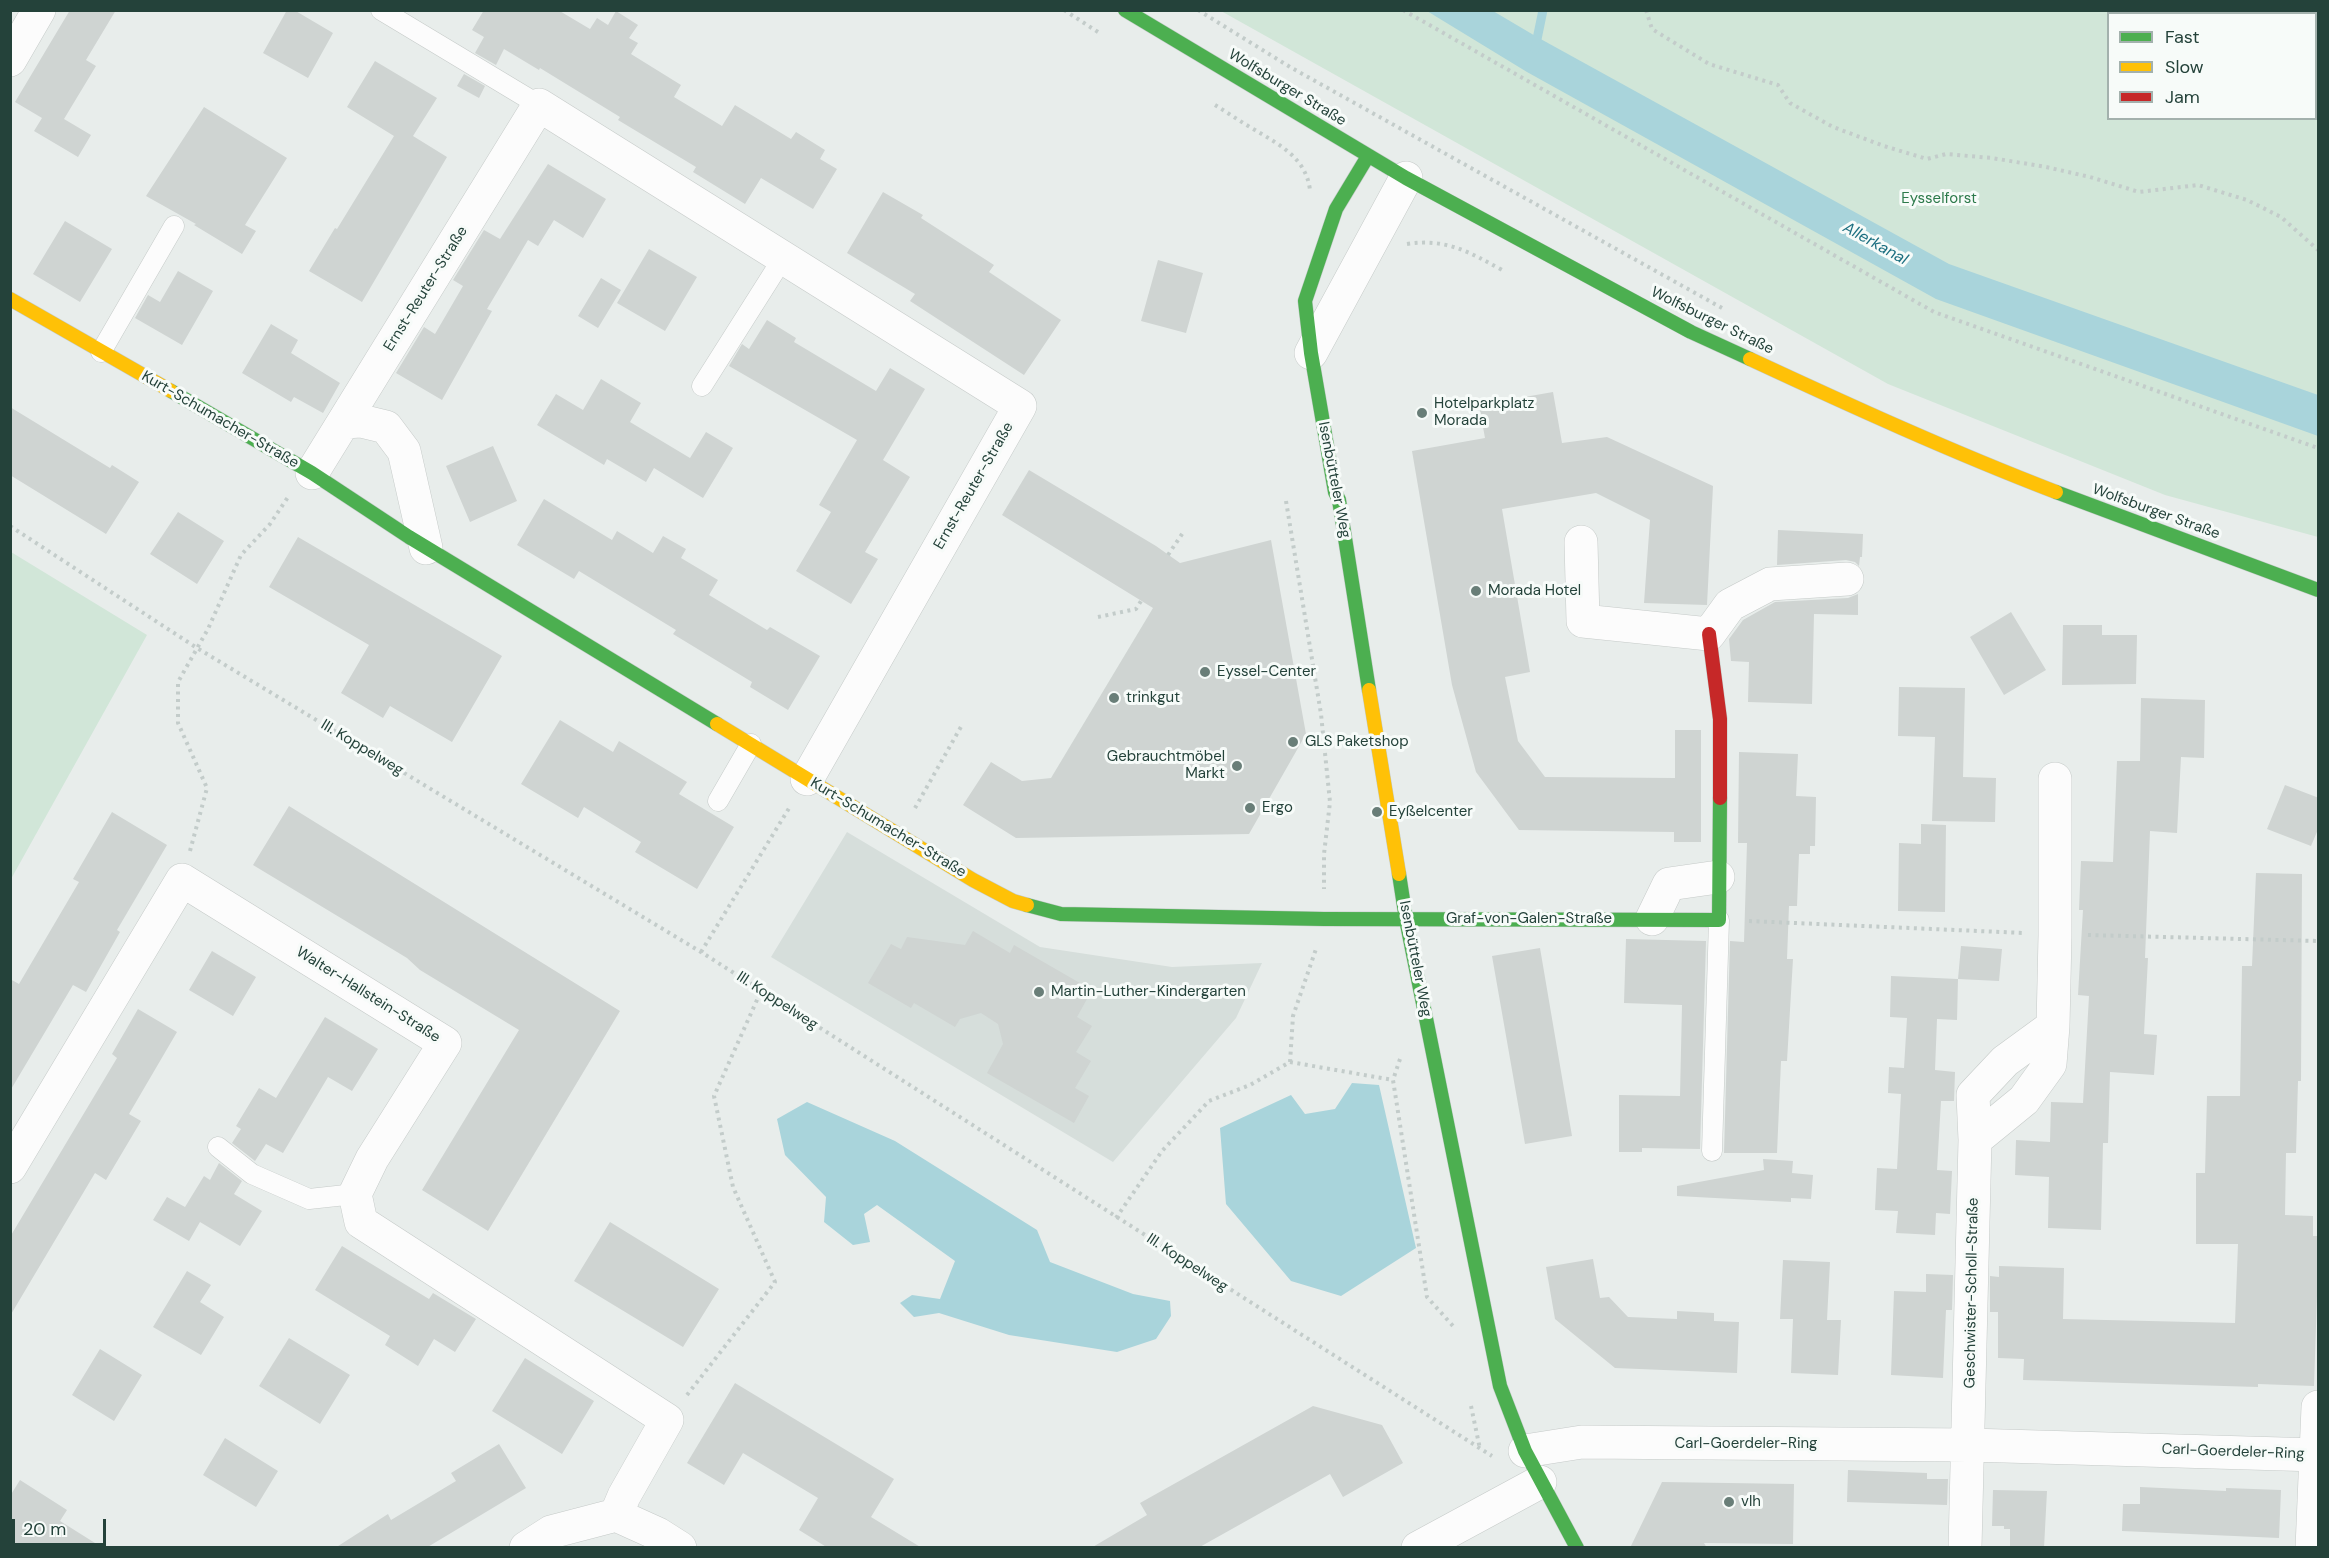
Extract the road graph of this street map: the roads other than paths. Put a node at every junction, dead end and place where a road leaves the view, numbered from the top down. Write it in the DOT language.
graph roads {
  1 [pos="39,10"];
  2 [pos="381,10"];
  3 [pos="1125,10"];
  4 [pos="10,60"];
  5 [pos="539,105"];
  6 [pos="1368,156"];
  7 [pos="1406,178"];
  8 [pos="174,226"];
  9 [pos="783,258"];
  10 [pos="10,299"];
  11 [pos="101,351"];
  12 [pos="1311,353"];
  13 [pos="702,386"];
  14 [pos="344,422"];
  15 [pos="308,470"];
  16 [pos="1581,542"];
  17 [pos="426,548"];
  18 [pos="1847,579"];
  19 [pos="2319,590"];
  20 [pos="1709,634"];
  21 [pos="751,744"];
  22 [pos="807,779"];
  23 [pos="2055,779"];
  24 [pos="718,801"];
  25 [pos="1718,877"];
  26 [pos="1652,918"];
  27 [pos="1406,919"];
  28 [pos="1719,920"];
  29 [pos="218,1147"];
  30 [pos="1712,1151"];
  31 [pos="10,1167"];
  32 [pos="355,1194"];
  33 [pos="2319,1407"];
  34 [pos="1969,1445"];
  35 [pos="1525,1451"];
  36 [pos="2318,1455"];
  37 [pos="1540,1482"];
  38 [pos="616,1515"];
  39 [pos="526,1548"];
  40 [pos="680,1548"];
  41 [pos="1418,1548"];
  42 [pos="1577,1548"];
  43 [pos="1965,1548"];
  44 [pos="2312,1548"];
  1 -- 4 [label="street"];
  2 -- 5 [label="lane, Ernst-Reuter-Straße"];
  3 -- 6 [label="street, Wolfsburger Straße"];
  5 -- 9 [label="street, Ernst-Reuter-Straße"];
  5 -- 14 [label="street, Ernst-Reuter-Straße"];
  6 -- 7 [label="street, Wolfsburger Straße"];
  6 -- 12 [label="street, Isenbütteler Weg"];
  7 -- 12 [label="street"];
  7 -- 19 [label="street, Wolfsburger Straße"];
  8 -- 11 [label="lane"];
  9 -- 13 [label="lane"];
  9 -- 22 [label="street, Ernst-Reuter-Straße"];
  10 -- 11 [label="street, Kurt-Schumacher-Straße"];
  11 -- 15 [label="street, Kurt-Schumacher-Straße"];
  12 -- 27 [label="street, Isenbütteler Weg"];
  14 -- 15 [label="street, Ernst-Reuter-Straße"];
  14 -- 17 [label="street"];
  15 -- 17 [label="street, Kurt-Schumacher-Straße"];
  16 -- 20 [label="street"];
  17 -- 21 [label="street, Kurt-Schumacher-Straße"];
  18 -- 20 [label="street"];
  20 -- 25 [label="street"];
  21 -- 22 [label="street, Kurt-Schumacher-Straße"];
  21 -- 24 [label="lane"];
  22 -- 27 [label="street, Kurt-Schumacher-Straße"];
  23 -- 34 [label="street, Geschwister-Scholl-Straße"];
  25 -- 26 [label="street"];
  25 -- 28 [label="street"];
  26 -- 27 [label="street, Graf-von-Galen-Straße"];
  26 -- 28 [label="street, Graf-von-Galen-Straße"];
  27 -- 35 [label="street, Isenbütteler Weg"];
  28 -- 30 [label="lane"];
  29 -- 32 [label="lane"];
  31 -- 32 [label="street, Walter-Hallstein-Straße"];
  32 -- 38 [label="street"];
  33 -- 36 [label="street"];
  34 -- 35 [label="street, Carl-Goerdeler-Ring"];
  34 -- 36 [label="street, Carl-Goerdeler-Ring"];
  34 -- 43 [label="street"];
  35 -- 37 [label="street, Isenbütteler Weg"];
  36 -- 44 [label="street, Carl-Goerdeler-Ring"];
  37 -- 41 [label="street"];
  37 -- 42 [label="street, Isenbütteler Weg"];
  38 -- 39 [label="street"];
  38 -- 40 [label="street"];
}
